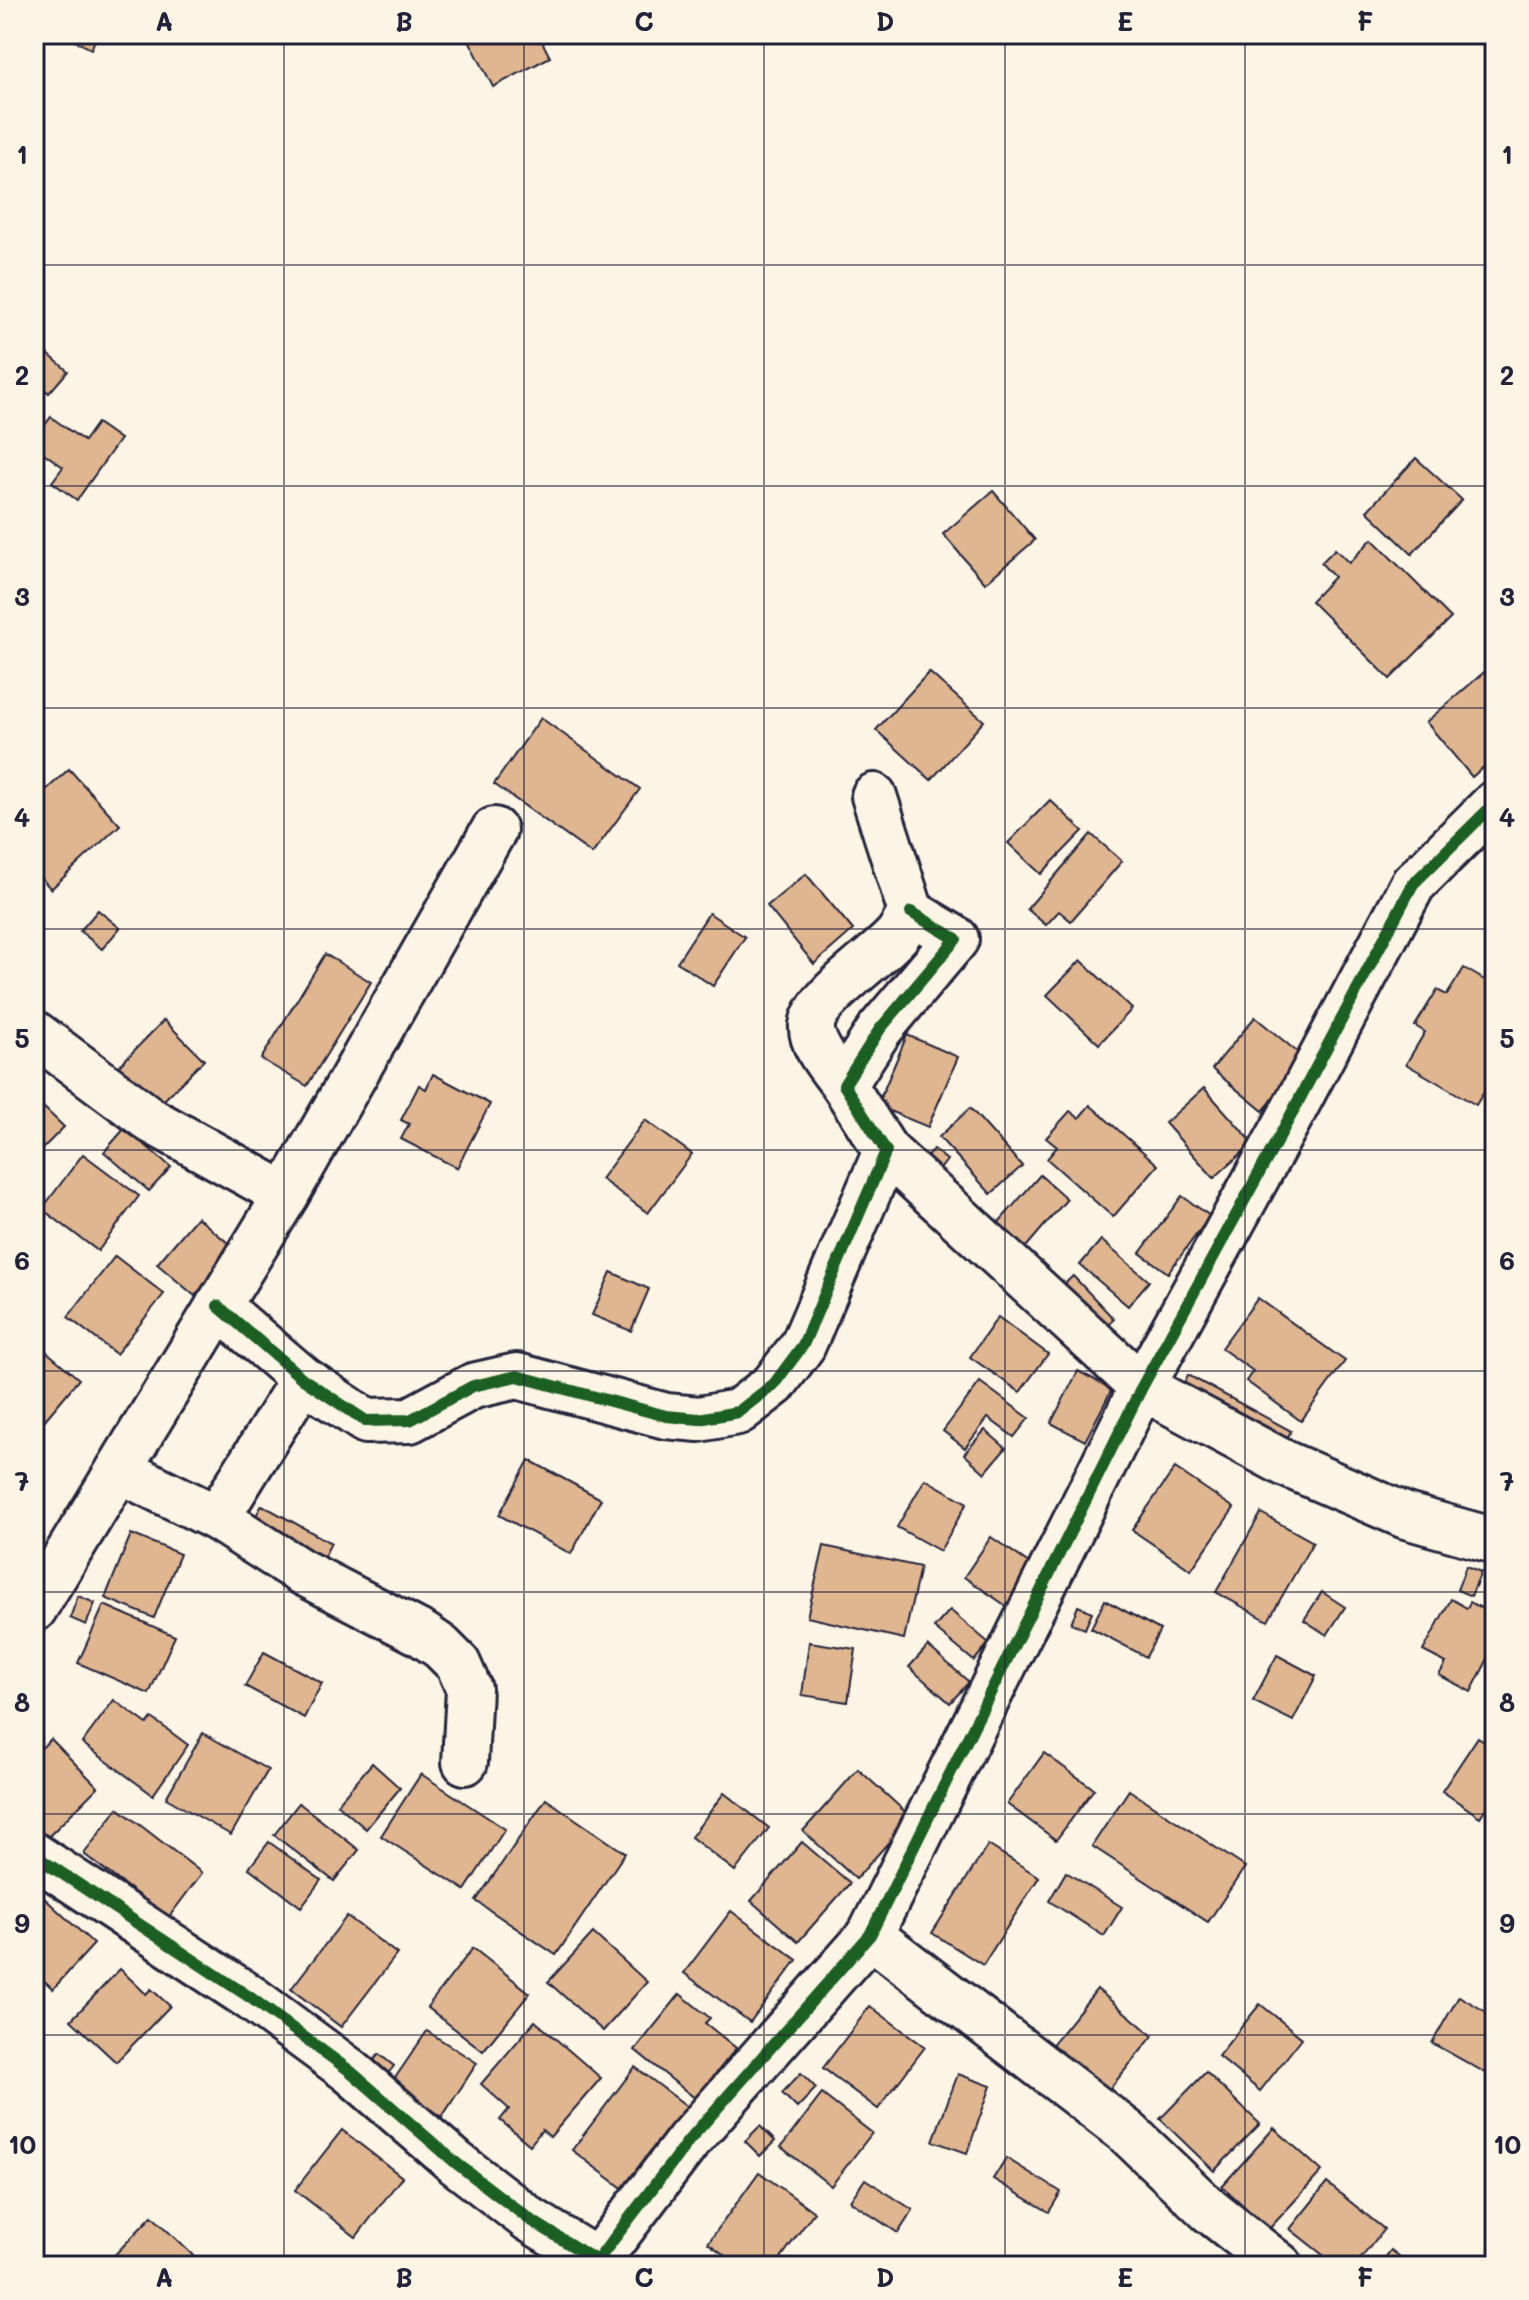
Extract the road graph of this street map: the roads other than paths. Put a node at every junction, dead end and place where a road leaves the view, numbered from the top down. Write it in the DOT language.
graph roads {
  1 [pos="874,796"];
  2 [pos="1495,803"];
  3 [pos="494,830"];
  4 [pos="911,912"];
  5 [pos="34,1033"];
  6 [pos="844,1085"];
  7 [pos="886,1151"];
  8 [pos="286,1195"];
  9 [pos="218,1306"];
  10 [pos="303,1379"];
  11 [pos="1142,1387"];
  12 [pos="119,1470"];
  13 [pos="217,1518"];
  14 [pos="1495,1541"];
  15 [pos="34,1609"];
  16 [pos="465,1762"];
  17 [pos="34,1855"];
  18 [pos="870,1935"];
  19 [pos="599,2264"];
  20 [pos="1280,2266"];
  1 -- 4 [label="street"];
  2 -- 11 [label="street"];
  3 -- 8 [label="street"];
  4 -- 6 [label="street"];
  4 -- 6 [label="street"];
  5 -- 8 [label="street"];
  6 -- 7 [label="street"];
  7 -- 10 [label="street"];
  7 -- 11 [label="street"];
  8 -- 9 [label="street"];
  9 -- 10 [label="street"];
  9 -- 12 [label="street"];
  10 -- 13 [label="street"];
  11 -- 14 [label="street"];
  11 -- 18 [label="street"];
  12 -- 13 [label="street"];
  12 -- 15 [label="street"];
  13 -- 16 [label="street"];
  17 -- 19 [label="street"];
  18 -- 19 [label="street"];
  18 -- 20 [label="street"];
}
